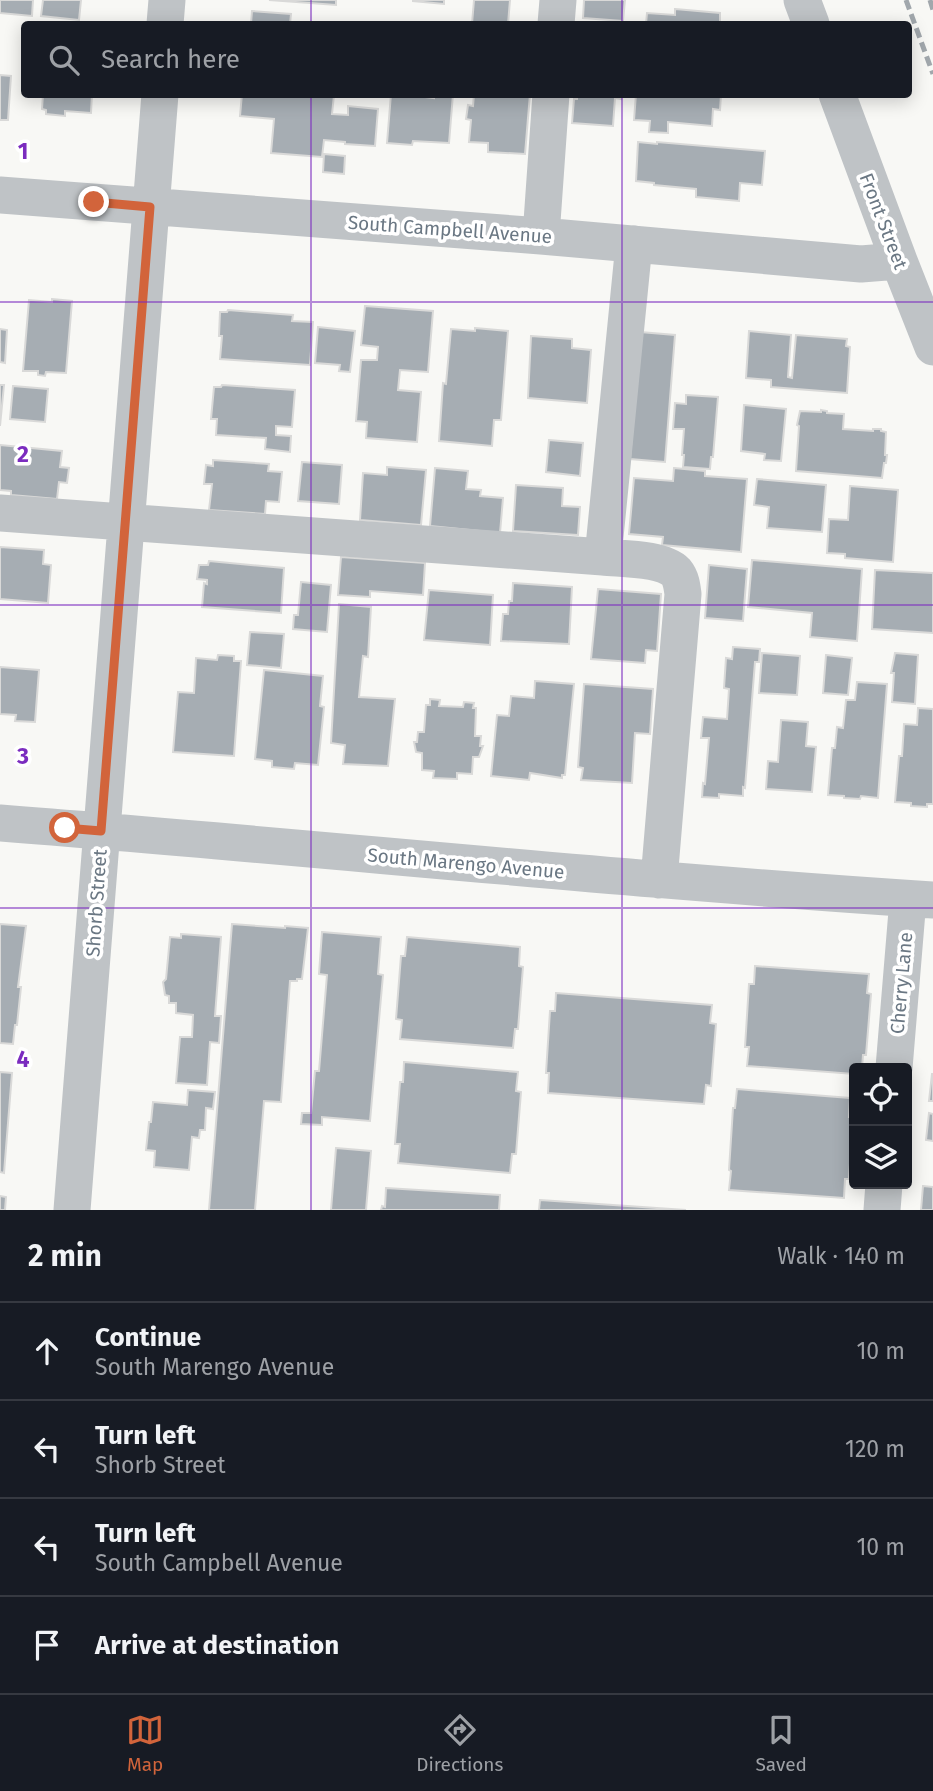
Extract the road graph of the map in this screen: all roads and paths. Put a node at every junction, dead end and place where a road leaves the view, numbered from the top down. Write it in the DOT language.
graph roads {
  1 [pos="167,0"];
  2 [pos="558,0"];
  3 [pos="802,0"];
  4 [pos="165,21"];
  5 [pos="556,21"];
  6 [pos="809,21"];
  7 [pos="160,98"];
  8 [pos="551,98"];
  9 [pos="838,98"];
  10 [pos="0,195"];
  11 [pos="150,207"];
  12 [pos="541,236"];
  13 [pos="634,244"];
  14 [pos="899,261"];
  15 [pos="933,347"];
  16 [pos="0,513"];
  17 [pos="126,523"];
  18 [pos="603,557"];
  19 [pos="0,823"];
  20 [pos="101,831"];
  21 [pos="659,880"];
  22 [pos="920,899"];
  23 [pos="895,1063"];
  24 [pos="884,1189"];
  25 [pos="72,1210"];
  26 [pos="882,1210"];
  1 -- 4 [label="street"];
  2 -- 5 [label="street"];
  3 -- 6 [label="street"];
  7 -- 11 [label="street, Shorb Street"];
  8 -- 12 [label="street"];
  9 -- 14 [label="street, Front Street"];
  10 -- 11 [label="street, South Campbell Avenue"];
  11 -- 12 [label="street, South Campbell Avenue"];
  11 -- 17 [label="street, Shorb Street"];
  12 -- 13 [label="street, South Campbell Avenue"];
  13 -- 14 [label="street, South Campbell Avenue"];
  13 -- 18 [label="street"];
  14 -- 15 [label="street, Front Street"];
  16 -- 17 [label="street"];
  17 -- 18 [label="street"];
  17 -- 20 [label="street, Shorb Street"];
  18 -- 21 [label="street"];
  19 -- 20 [label="street, South Marengo Avenue"];
  20 -- 21 [label="street, South Marengo Avenue"];
  20 -- 25 [label="street, Shorb Street"];
  21 -- 22 [label="street, South Marengo Avenue"];
  22 -- 23 [label="street, Cherry Lane"];
  24 -- 26 [label="street"];
}
